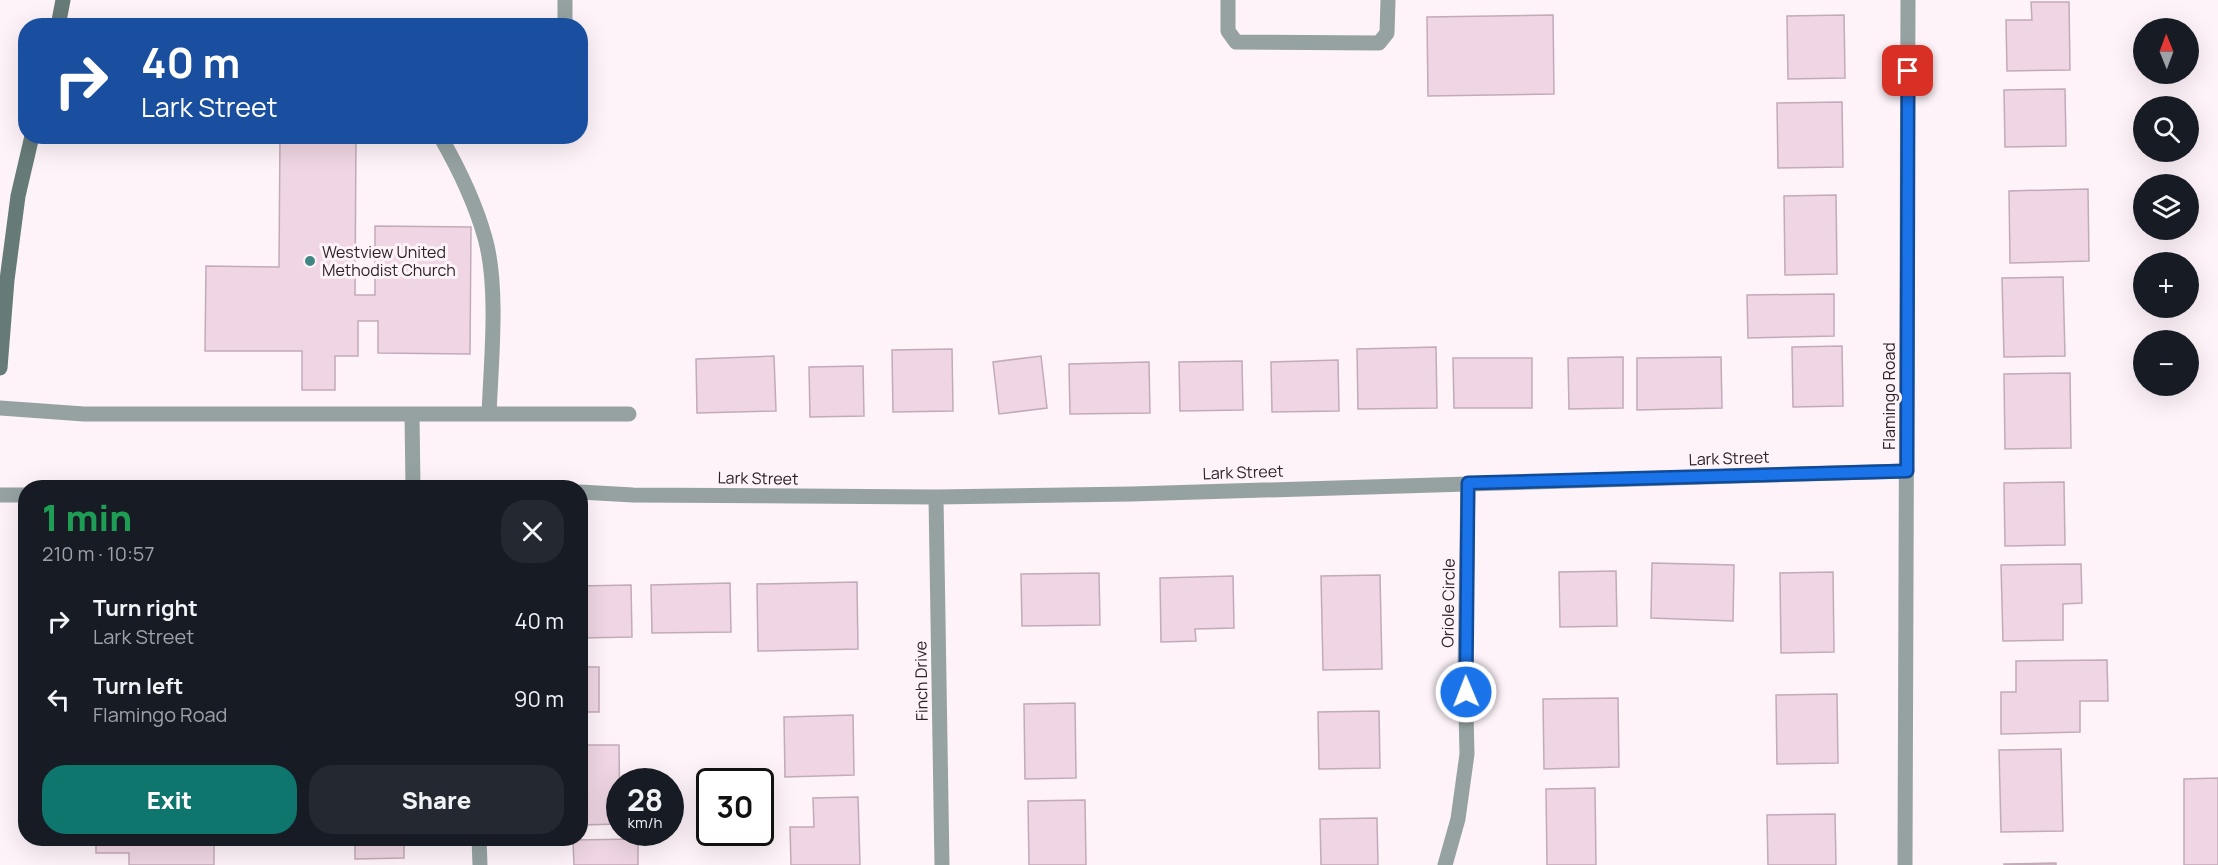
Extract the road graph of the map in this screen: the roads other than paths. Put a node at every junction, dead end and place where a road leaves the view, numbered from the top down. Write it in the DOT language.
graph roads {
  1 [pos="63,0"];
  2 [pos="565,0"];
  3 [pos="1228,0"];
  4 [pos="1388,0"];
  5 [pos="1908,0"];
  6 [pos="60,18"];
  7 [pos="565,18"];
  8 [pos="30,144"];
  9 [pos="444,144"];
  10 [pos="0,368"];
  11 [pos="0,408"];
  12 [pos="412,414"];
  13 [pos="489,414"];
  14 [pos="628,414"];
  15 [pos="1907,471"];
  16 [pos="413,480"];
  17 [pos="1468,483"];
  18 [pos="588,492"];
  19 [pos="0,495"];
  20 [pos="18,495"];
  21 [pos="936,497"];
  22 [pos="479,846"];
  23 [pos="480,865"];
  24 [pos="942,865"];
  25 [pos="1445,865"];
  26 [pos="1905,865"];
  1 -- 6 [label="street"];
  2 -- 7 [label="street"];
  3 -- 4 [label="street"];
  5 -- 15 [label="street, Flamingo Road"];
  8 -- 10 [label="street"];
  9 -- 13 [label="street"];
  11 -- 12 [label="street"];
  12 -- 13 [label="street"];
  12 -- 16 [label="street"];
  13 -- 14 [label="street"];
  15 -- 17 [label="street, Lark Street"];
  15 -- 26 [label="street, Flamingo Road"];
  17 -- 21 [label="street, Lark Street"];
  17 -- 25 [label="street, Oriole Circle"];
  18 -- 21 [label="street, Lark Street"];
  19 -- 20 [label="street"];
  21 -- 24 [label="street, Finch Drive"];
  22 -- 23 [label="street"];
}
